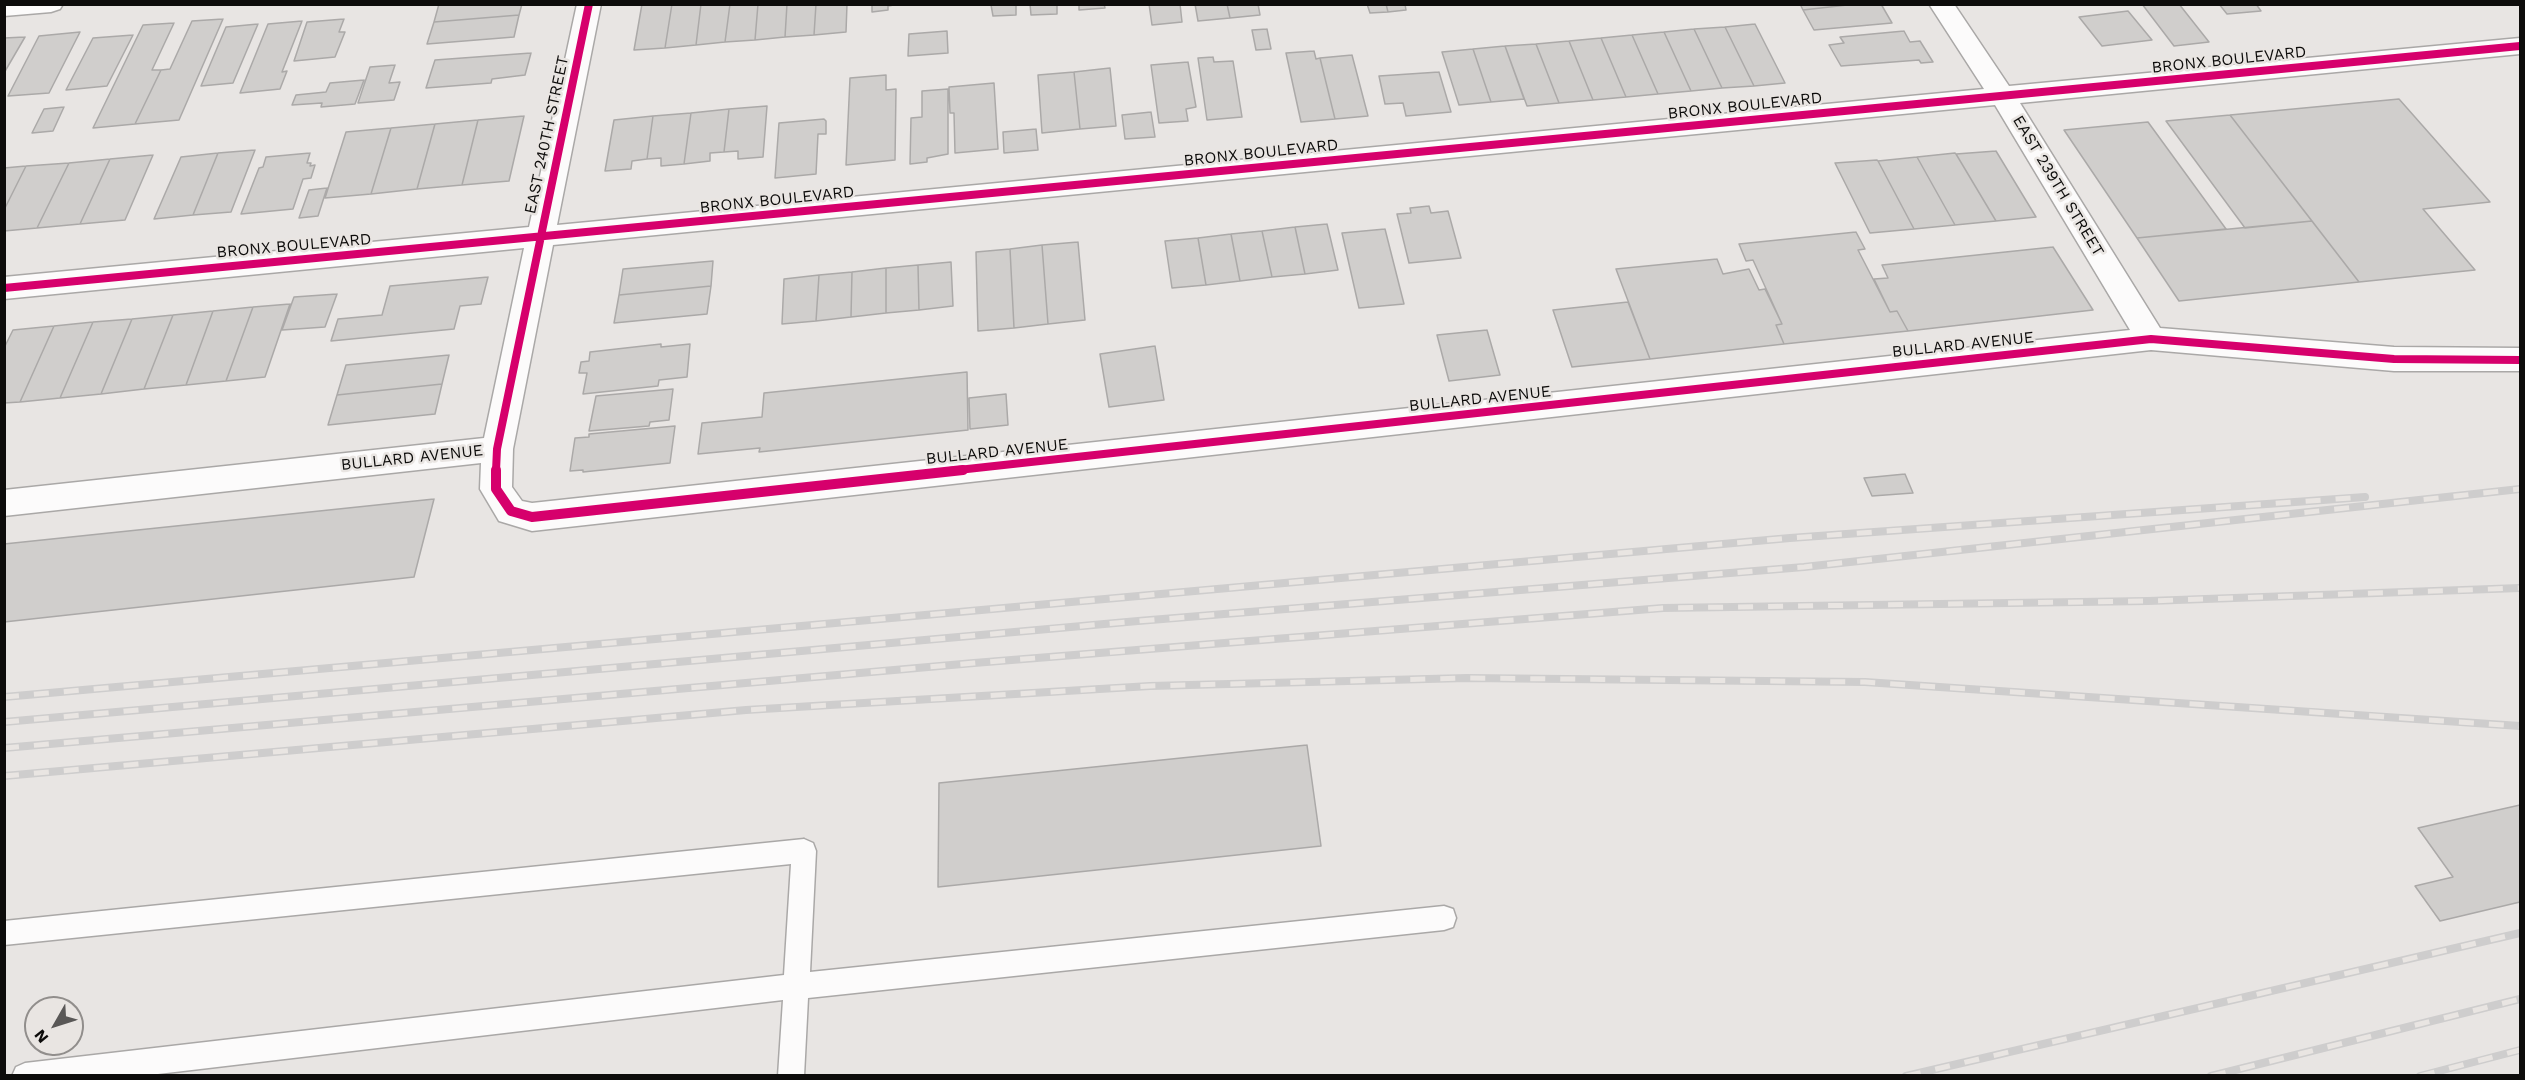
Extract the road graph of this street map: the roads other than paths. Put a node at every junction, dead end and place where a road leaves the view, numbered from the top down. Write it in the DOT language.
graph roads {
  1 [pos="51,4"];
  2 [pos="589,4"];
  3 [pos="1941,4"];
  4 [pos="4,8"];
  5 [pos="2520,46"];
  6 [pos="2003,96"];
  7 [pos="540,238"];
  8 [pos="4,288"];
  9 [pos="2151,339"];
  10 [pos="2520,360"];
  11 [pos="497,449"];
  12 [pos="4,503"];
  13 [pos="1444,918"];
  14 [pos="4,933"];
  15 [pos="797,986"];
  16 [pos="26,1076"];
  17 [pos="791,1076"];
  1 -- 4 [label="street"];
  2 -- 7 [label="street, EAST 240TH STREET"];
  3 -- 6 [label="street, EAST 239TH STREET"];
  5 -- 6 [label="street, BRONX BOULEVARD"];
  6 -- 7 [label="street, BRONX BOULEVARD"];
  6 -- 9 [label="street, EAST 239TH STREET"];
  7 -- 8 [label="street, BRONX BOULEVARD"];
  7 -- 11 [label="street, EAST 240TH STREET"];
  9 -- 10 [label="street, BULLARD AVENUE"];
  9 -- 11 [label="street, BULLARD AVENUE"];
  11 -- 12 [label="street, BULLARD AVENUE"];
  13 -- 15 [label="lane"];
  14 -- 15 [label="lane"];
  15 -- 16 [label="lane"];
  15 -- 17 [label="lane"];
}
